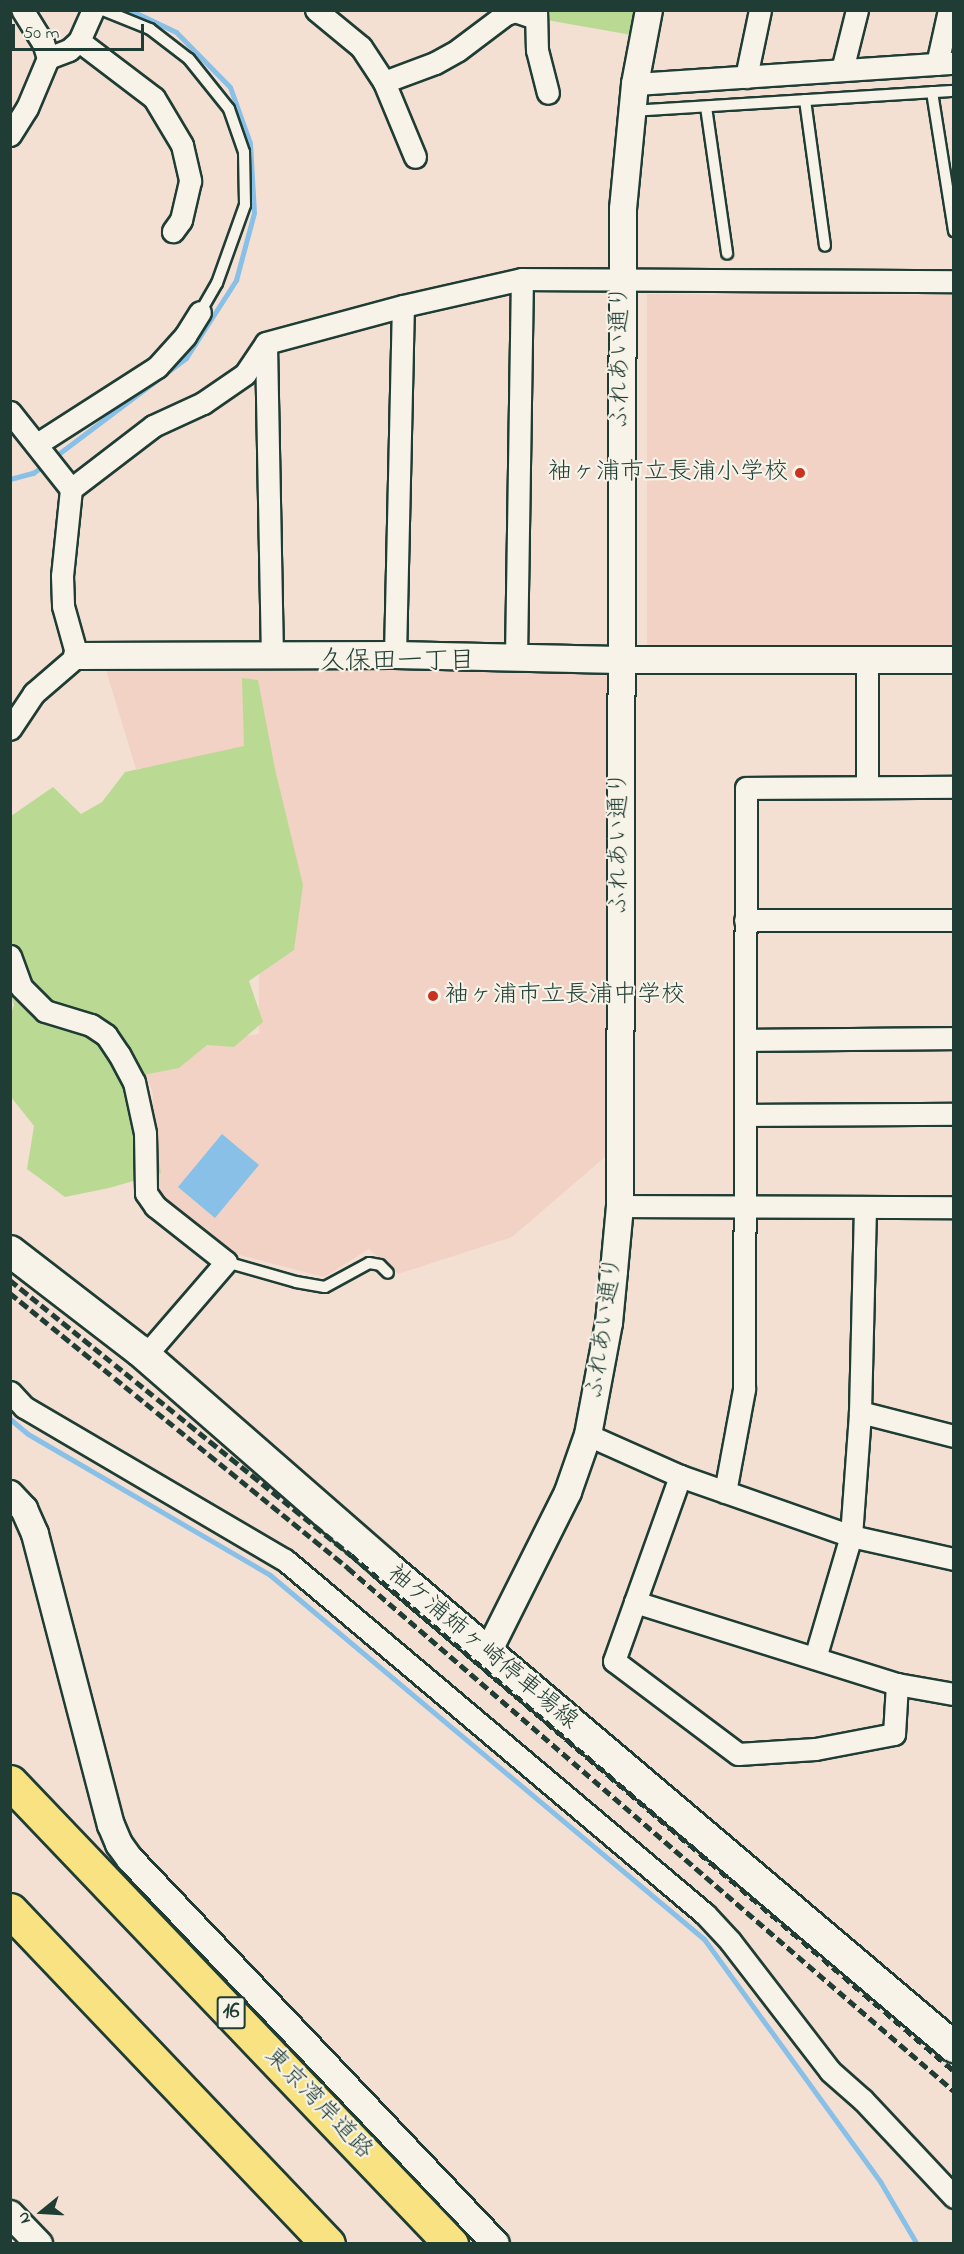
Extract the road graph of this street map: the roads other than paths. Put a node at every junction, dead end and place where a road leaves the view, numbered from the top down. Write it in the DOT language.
graph roads {
  1 [pos="22,10"];
  2 [pos="93,10"];
  3 [pos="103,10"];
  4 [pos="649,10"];
  5 [pos="760,10"];
  6 [pos="857,10"];
  7 [pos="949,10"];
  8 [pos="324,13"];
  9 [pos="536,14"];
  10 [pos="79,41"];
  11 [pos="48,58"];
  12 [pos="945,63"];
  13 [pos="842,70"];
  14 [pos="746,76"];
  15 [pos="384,82"];
  16 [pos="635,84"];
  17 [pos="954,91"];
  18 [pos="932,92"];
  19 [pos="548,93"];
  20 [pos="805,100"];
  21 [pos="706,107"];
  22 [pos="632,111"];
  23 [pos="10,135"];
  24 [pos="415,157"];
  25 [pos="173,231"];
  26 [pos="954,231"];
  27 [pos="825,246"];
  28 [pos="727,253"];
  29 [pos="522,279"];
  30 [pos="622,281"];
  31 [pos="954,281"];
  32 [pos="403,306"];
  33 [pos="200,312"];
  34 [pos="266,344"];
  35 [pos="10,412"];
  36 [pos="37,444"];
  37 [pos="71,489"];
  38 [pos="395,655"];
  39 [pos="76,656"];
  40 [pos="273,657"];
  41 [pos="516,657"];
  42 [pos="620,660"];
  43 [pos="867,660"];
  44 [pos="954,660"];
  45 [pos="10,729"];
  46 [pos="867,787"];
  47 [pos="954,787"];
  48 [pos="745,920"];
  49 [pos="954,920"];
  50 [pos="10,957"];
  51 [pos="954,1038"];
  52 [pos="745,1040"];
  53 [pos="954,1114"];
  54 [pos="745,1115"];
  55 [pos="620,1206"];
  56 [pos="746,1207"];
  57 [pos="865,1207"];
  58 [pos="954,1207"];
  59 [pos="10,1251"];
  60 [pos="226,1262"];
  61 [pos="388,1273"];
  62 [pos="146,1356"];
  63 [pos="10,1392"];
  64 [pos="860,1412"];
  65 [pos="588,1435"];
  66 [pos="954,1436"];
  67 [pos="680,1476"];
  68 [pos="725,1492"];
  69 [pos="10,1494"];
  70 [pos="851,1536"];
  71 [pos="954,1559"];
  72 [pos="635,1602"];
  73 [pos="488,1652"];
  74 [pos="815,1658"];
  75 [pos="897,1684"];
  76 [pos="954,1694"];
  77 [pos="10,1782"];
  78 [pos="10,1910"];
  79 [pos="954,2046"];
  80 [pos="954,2197"];
  81 [pos="10,2214"];
  82 [pos="39,2244"];
  83 [pos="328,2244"];
  84 [pos="451,2244"];
  85 [pos="496,2244"];
  1 -- 11 [label="street"];
  2 -- 10 [label="street"];
  3 -- 33 [label="lane"];
  4 -- 16 [label="street, ふれあい通り"];
  5 -- 14 [label="street"];
  6 -- 13 [label="street"];
  7 -- 12 [label="street"];
  8 -- 15 [label="street"];
  9 -- 15 [label="street"];
  9 -- 19 [label="street"];
  10 -- 11 [label="street"];
  10 -- 25 [label="street"];
  11 -- 23 [label="street"];
  12 -- 13 [label="street"];
  13 -- 14 [label="street"];
  14 -- 16 [label="street"];
  15 -- 24 [label="street"];
  16 -- 22 [label="street, ふれあい通り"];
  17 -- 18 [label="lane"];
  18 -- 20 [label="lane"];
  18 -- 26 [label="lane"];
  20 -- 21 [label="lane"];
  20 -- 27 [label="lane"];
  21 -- 22 [label="lane"];
  21 -- 28 [label="lane"];
  22 -- 30 [label="street, ふれあい通り"];
  29 -- 30 [label="street"];
  29 -- 32 [label="street"];
  29 -- 41 [label="street"];
  30 -- 31 [label="street"];
  30 -- 42 [label="street, ふれあい通り"];
  32 -- 34 [label="street"];
  32 -- 38 [label="street"];
  33 -- 36 [label="street"];
  34 -- 37 [label="street"];
  34 -- 40 [label="street"];
  35 -- 36 [label="street"];
  36 -- 37 [label="street"];
  37 -- 39 [label="street"];
  38 -- 40 [label="street"];
  38 -- 41 [label="street"];
  39 -- 40 [label="street"];
  39 -- 45 [label="street"];
  41 -- 42 [label="street"];
  42 -- 43 [label="street"];
  42 -- 55 [label="street, ふれあい通り"];
  43 -- 44 [label="street"];
  43 -- 46 [label="street"];
  46 -- 47 [label="street"];
  46 -- 48 [label="street"];
  48 -- 49 [label="street"];
  48 -- 52 [label="street"];
  50 -- 60 [label="street"];
  51 -- 52 [label="street"];
  52 -- 54 [label="street"];
  53 -- 54 [label="street"];
  54 -- 56 [label="street"];
  55 -- 56 [label="street"];
  55 -- 65 [label="street, ふれあい通り"];
  56 -- 57 [label="street"];
  56 -- 68 [label="street"];
  57 -- 58 [label="street"];
  57 -- 64 [label="street"];
  59 -- 62 [label="main road, 袖ケ浦姉ヶ崎停車場線"];
  60 -- 61 [label="lane"];
  60 -- 62 [label="street"];
  62 -- 73 [label="main road, 袖ケ浦姉ヶ崎停車場線"];
  63 -- 80 [label="street"];
  64 -- 66 [label="street"];
  64 -- 70 [label="street"];
  65 -- 67 [label="street"];
  65 -- 73 [label="street, ふれあい通り"];
  67 -- 68 [label="street"];
  67 -- 72 [label="street"];
  68 -- 70 [label="street"];
  69 -- 85 [label="street"];
  70 -- 71 [label="street"];
  70 -- 74 [label="street"];
  72 -- 74 [label="street"];
  72 -- 75 [label="street"];
  73 -- 79 [label="main road, 袖ケ浦姉ヶ崎停車場線"];
  74 -- 75 [label="street"];
  75 -- 76 [label="street"];
  77 -- 84 [label="highway, 東京湾岸道路 / 16"];
  78 -- 83 [label="highway"];
  81 -- 82 [label="street"];
}
